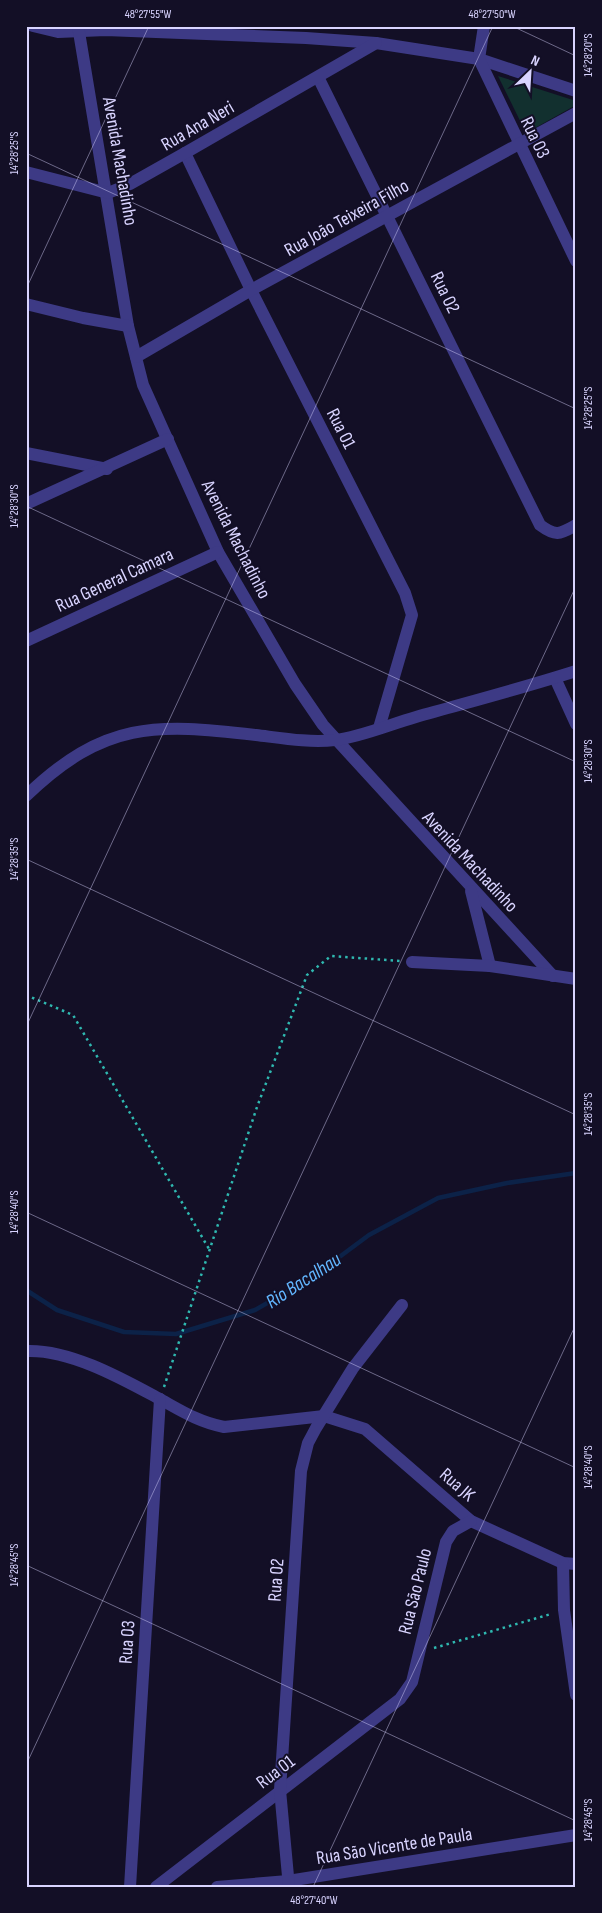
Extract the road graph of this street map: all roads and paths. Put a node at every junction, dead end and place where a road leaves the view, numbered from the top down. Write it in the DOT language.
graph roads {
  1 [pos="33,26"];
  2 [pos="484,26"];
  3 [pos="79,29"];
  4 [pos="376,43"];
  5 [pos="478,59"];
  6 [pos="318,77"];
  7 [pos="576,91"];
  8 [pos="576,113"];
  9 [pos="518,144"];
  10 [pos="185,154"];
  11 [pos="26,172"];
  12 [pos="108,193"];
  13 [pos="388,216"];
  14 [pos="576,261"];
  15 [pos="251,290"];
  16 [pos="26,304"];
  17 [pos="128,326"];
  18 [pos="136,357"];
  19 [pos="168,439"];
  20 [pos="26,453"];
  21 [pos="106,469"];
  22 [pos="26,504"];
  23 [pos="576,524"];
  24 [pos="218,552"];
  25 [pos="26,641"];
  26 [pos="576,671"];
  27 [pos="555,678"];
  28 [pos="576,724"];
  29 [pos="379,728"];
  30 [pos="335,740"];
  31 [pos="26,796"];
  32 [pos="470,888"];
  33 [pos="412,962"];
  34 [pos="490,966"];
  35 [pos="553,976"];
  36 [pos="576,979"];
  37 [pos="26,995"];
  38 [pos="209,1249"];
  39 [pos="402,1305"];
  40 [pos="26,1351"];
  41 [pos="160,1399"];
  42 [pos="324,1416"];
  43 [pos="471,1521"];
  44 [pos="569,1564"];
  45 [pos="564,1610"];
  46 [pos="418,1652"];
  47 [pos="412,1682"];
  48 [pos="576,1695"];
  49 [pos="280,1790"];
  50 [pos="576,1835"];
  51 [pos="288,1884"];
  52 [pos="130,1887"];
  53 [pos="156,1887"];
  54 [pos="217,1887"];
  1 -- 3 [label="street"];
  2 -- 5 [label="street"];
  3 -- 4 [label="street"];
  3 -- 12 [label="street, Avenida Machadinho"];
  4 -- 5 [label="street"];
  4 -- 6 [label="street, Rua Ana Neri"];
  5 -- 7 [label="street"];
  5 -- 9 [label="street, Rua 03"];
  6 -- 10 [label="street, Rua Ana Neri"];
  6 -- 13 [label="street, Rua 02"];
  8 -- 9 [label="street, Rua João Teixeira Filho"];
  9 -- 13 [label="street, Rua João Teixeira Filho"];
  9 -- 14 [label="street, Rua 03"];
  10 -- 12 [label="street, Rua Ana Neri"];
  10 -- 15 [label="street, Rua 01"];
  11 -- 12 [label="street"];
  12 -- 17 [label="street, Avenida Machadinho"];
  13 -- 15 [label="street, Rua João Teixeira Filho"];
  13 -- 23 [label="street, Rua 02"];
  15 -- 18 [label="street, Rua João Teixeira Filho"];
  15 -- 29 [label="street, Rua 01"];
  16 -- 17 [label="street"];
  17 -- 18 [label="street, Avenida Machadinho"];
  18 -- 19 [label="street, Avenida Machadinho"];
  19 -- 21 [label="street"];
  19 -- 24 [label="street, Avenida Machadinho"];
  20 -- 21 [label="street"];
  21 -- 22 [label="street"];
  24 -- 25 [label="street, Rua General Camara"];
  24 -- 30 [label="street, Avenida Machadinho"];
  26 -- 27 [label="street"];
  27 -- 28 [label="street"];
  27 -- 29 [label="street"];
  29 -- 30 [label="street"];
  30 -- 31 [label="street"];
  30 -- 32 [label="street, Avenida Machadinho"];
  32 -- 34 [label="street"];
  32 -- 35 [label="street, Avenida Machadinho"];
  33 -- 34 [label="street"];
  33 -- 38 [label="path"];
  34 -- 35 [label="street"];
  35 -- 36 [label="street"];
  37 -- 38 [label="path"];
  38 -- 41 [label="path"];
  39 -- 42 [label="street, Rua 02"];
  40 -- 41 [label="street"];
  41 -- 42 [label="street"];
  41 -- 52 [label="street, Rua 03"];
  42 -- 43 [label="street, Rua JK"];
  42 -- 49 [label="street, Rua 02"];
  43 -- 44 [label="street, Rua JK"];
  43 -- 46 [label="street, Rua São Paulo"];
  44 -- 45 [label="street"];
  45 -- 46 [label="path"];
  45 -- 48 [label="street"];
  46 -- 47 [label="street, Rua São Paulo"];
  47 -- 49 [label="street, Rua 01"];
  49 -- 51 [label="street, Rua 02"];
  49 -- 53 [label="street, Rua 01"];
  50 -- 51 [label="street, Rua São Vicente de Paula"];
  51 -- 54 [label="street, Rua São Vicente de Paula"];
}
